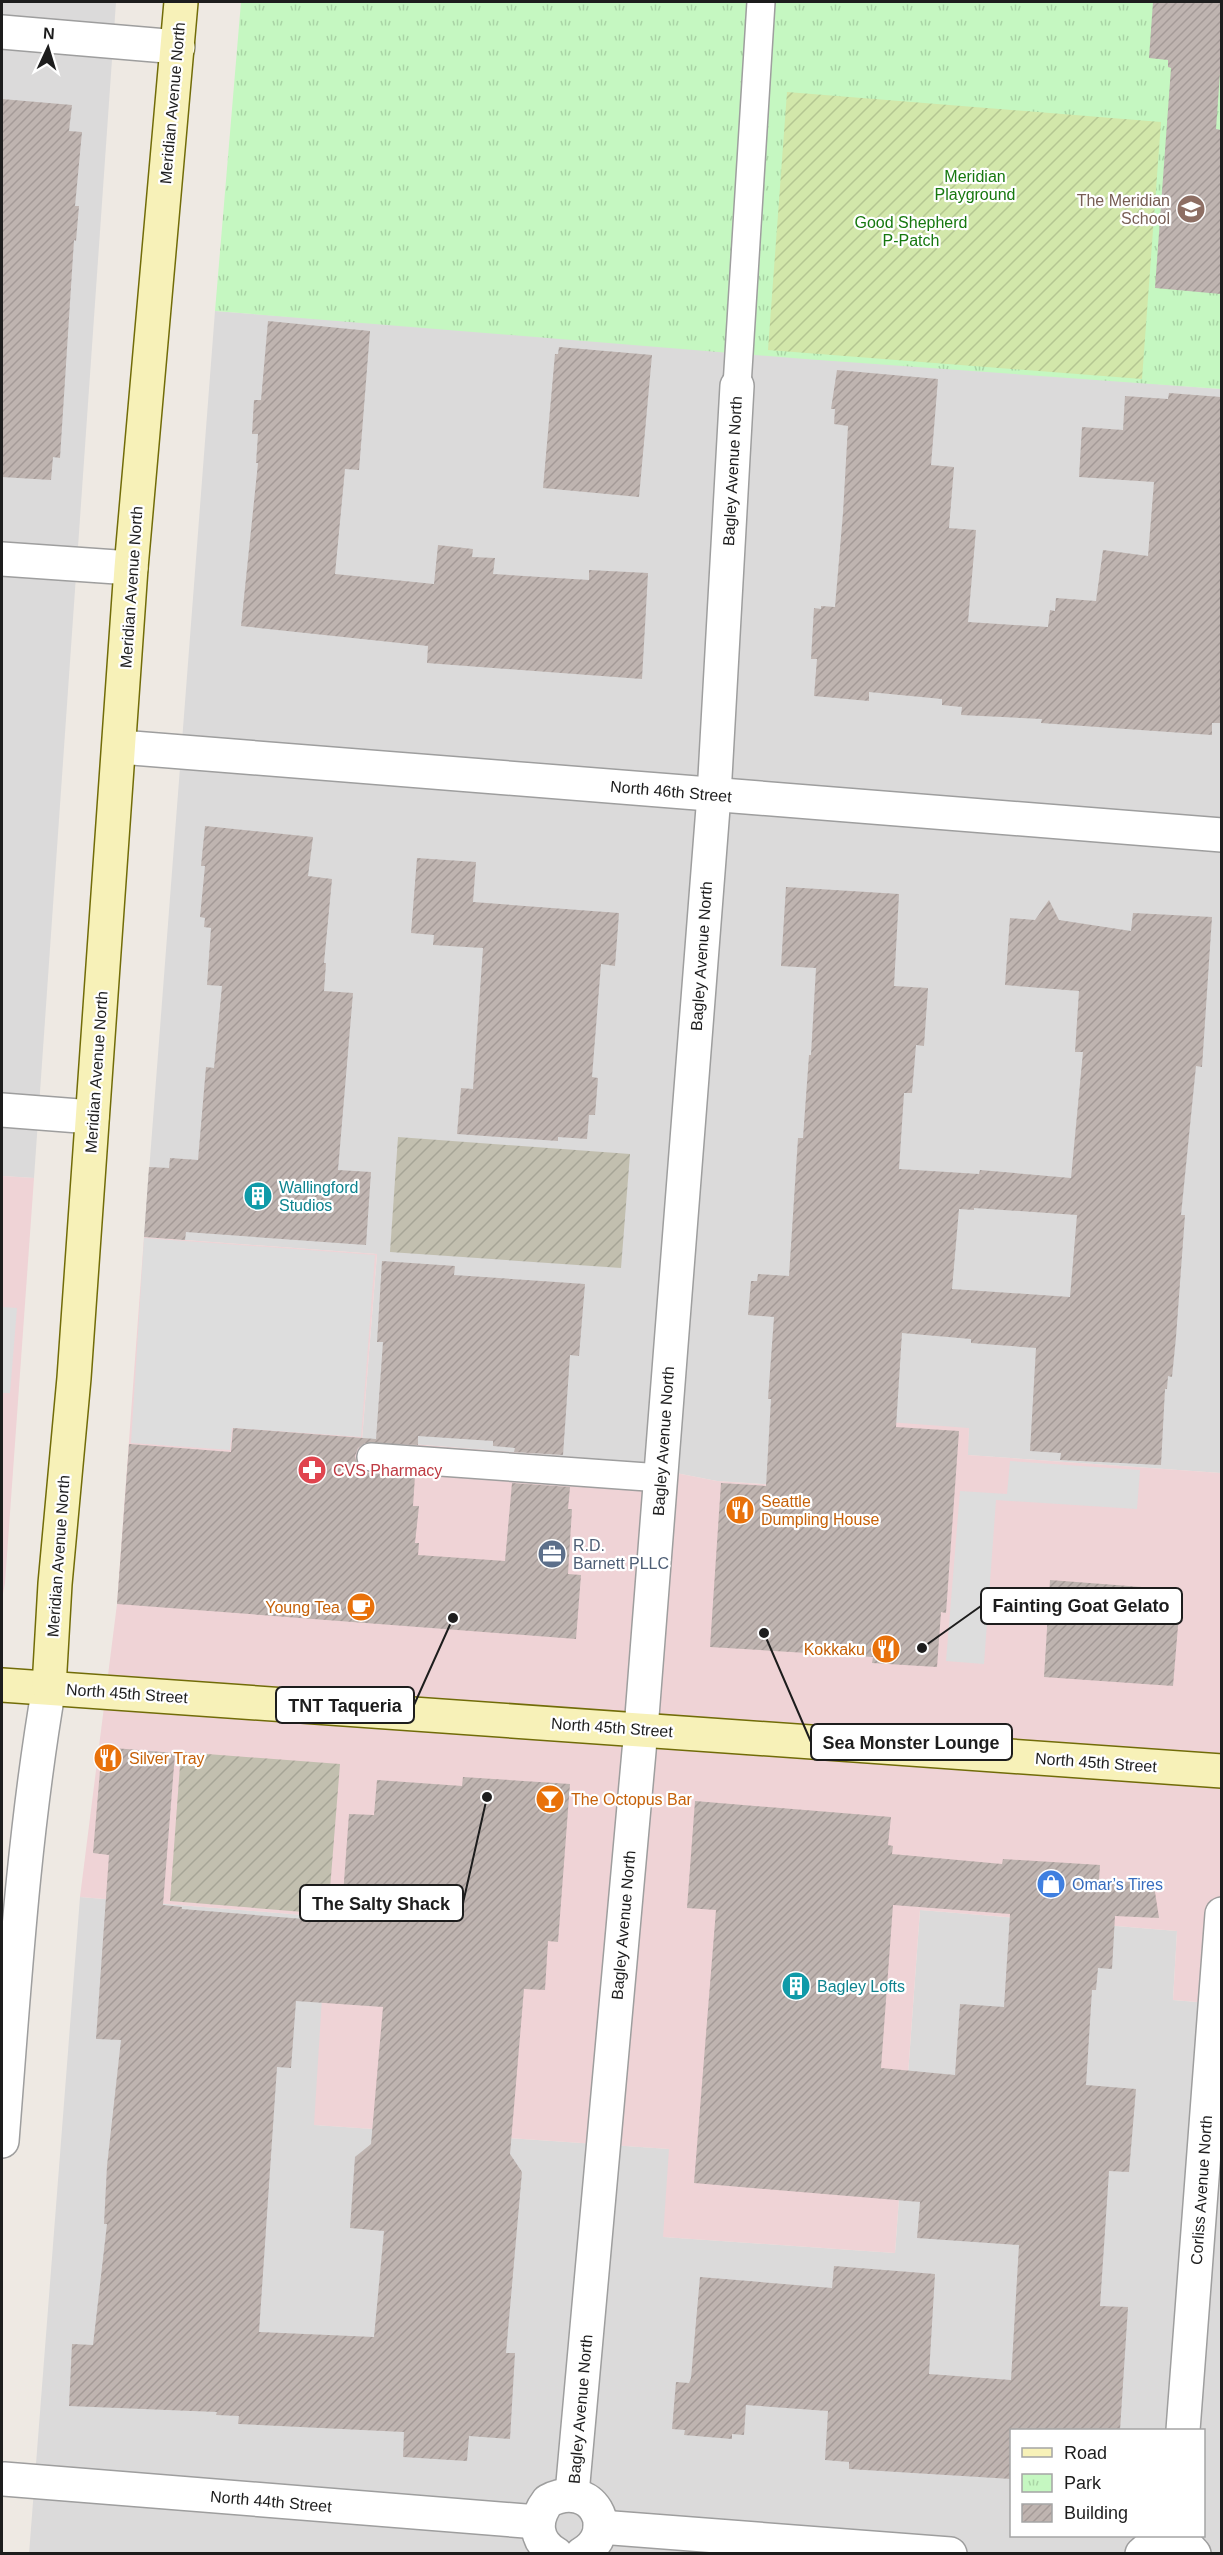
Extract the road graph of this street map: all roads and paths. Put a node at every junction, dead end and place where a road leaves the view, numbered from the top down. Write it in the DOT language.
graph roads {
  1 [pos="181,2"];
  2 [pos="761,2"];
  3 [pos="2,33"];
  4 [pos="178,47"];
  5 [pos="737,386"];
  6 [pos="2,559"];
  7 [pos="131,568"];
  8 [pos="120,747"];
  9 [pos="714,795"];
  10 [pos="1221,835"];
  11 [pos="2,1110"];
  12 [pos="92,1117"];
  13 [pos="371,1456"];
  14 [pos="660,1478"];
  15 [pos="2,1685"];
  16 [pos="49,1687"];
  17 [pos="641,1730"];
  18 [pos="1221,1772"];
  19 [pos="1221,1914"];
  20 [pos="2,2141"];
  21 [pos="1183,2429"];
  22 [pos="2,2476"];
  23 [pos="572,2494"];
  24 [pos="537,2522"];
  25 [pos="600,2527"];
  26 [pos="1181,2543"];
  27 [pos="556,2553"];
  28 [pos="582,2553"];
  29 [pos="950,2553"];
  30 [pos="1142,2553"];
  1 -- 4 [label="street, Meridian Avenue North"];
  2 -- 5 [label="lane"];
  3 -- 4 [label="street"];
  4 -- 7 [label="street, Meridian Avenue North"];
  5 -- 9 [label="street, Bagley Avenue North"];
  6 -- 7 [label="street"];
  7 -- 8 [label="street, Meridian Avenue North"];
  8 -- 9 [label="street, North 46th Street"];
  8 -- 12 [label="street, Meridian Avenue North"];
  9 -- 10 [label="street, North 46th Street"];
  9 -- 14 [label="street, Bagley Avenue North"];
  11 -- 12 [label="street"];
  12 -- 16 [label="street, Meridian Avenue North"];
  13 -- 14 [label="lane"];
  14 -- 17 [label="street, Bagley Avenue North"];
  15 -- 16 [label="street, North 45th Street"];
  16 -- 17 [label="street, North 45th Street"];
  16 -- 20 [label="street, Meridian Avenue North"];
  17 -- 18 [label="street, North 45th Street"];
  17 -- 23 [label="street, Bagley Avenue North"];
  19 -- 21 [label="street, Corliss Avenue North"];
  22 -- 24 [label="street, North 44th Street"];
  23 -- 24 [label="street"];
  23 -- 25 [label="street"];
  24 -- 27 [label="street"];
  25 -- 28 [label="street"];
  25 -- 29 [label="street"];
  26 -- 30 [label="street"];
}
